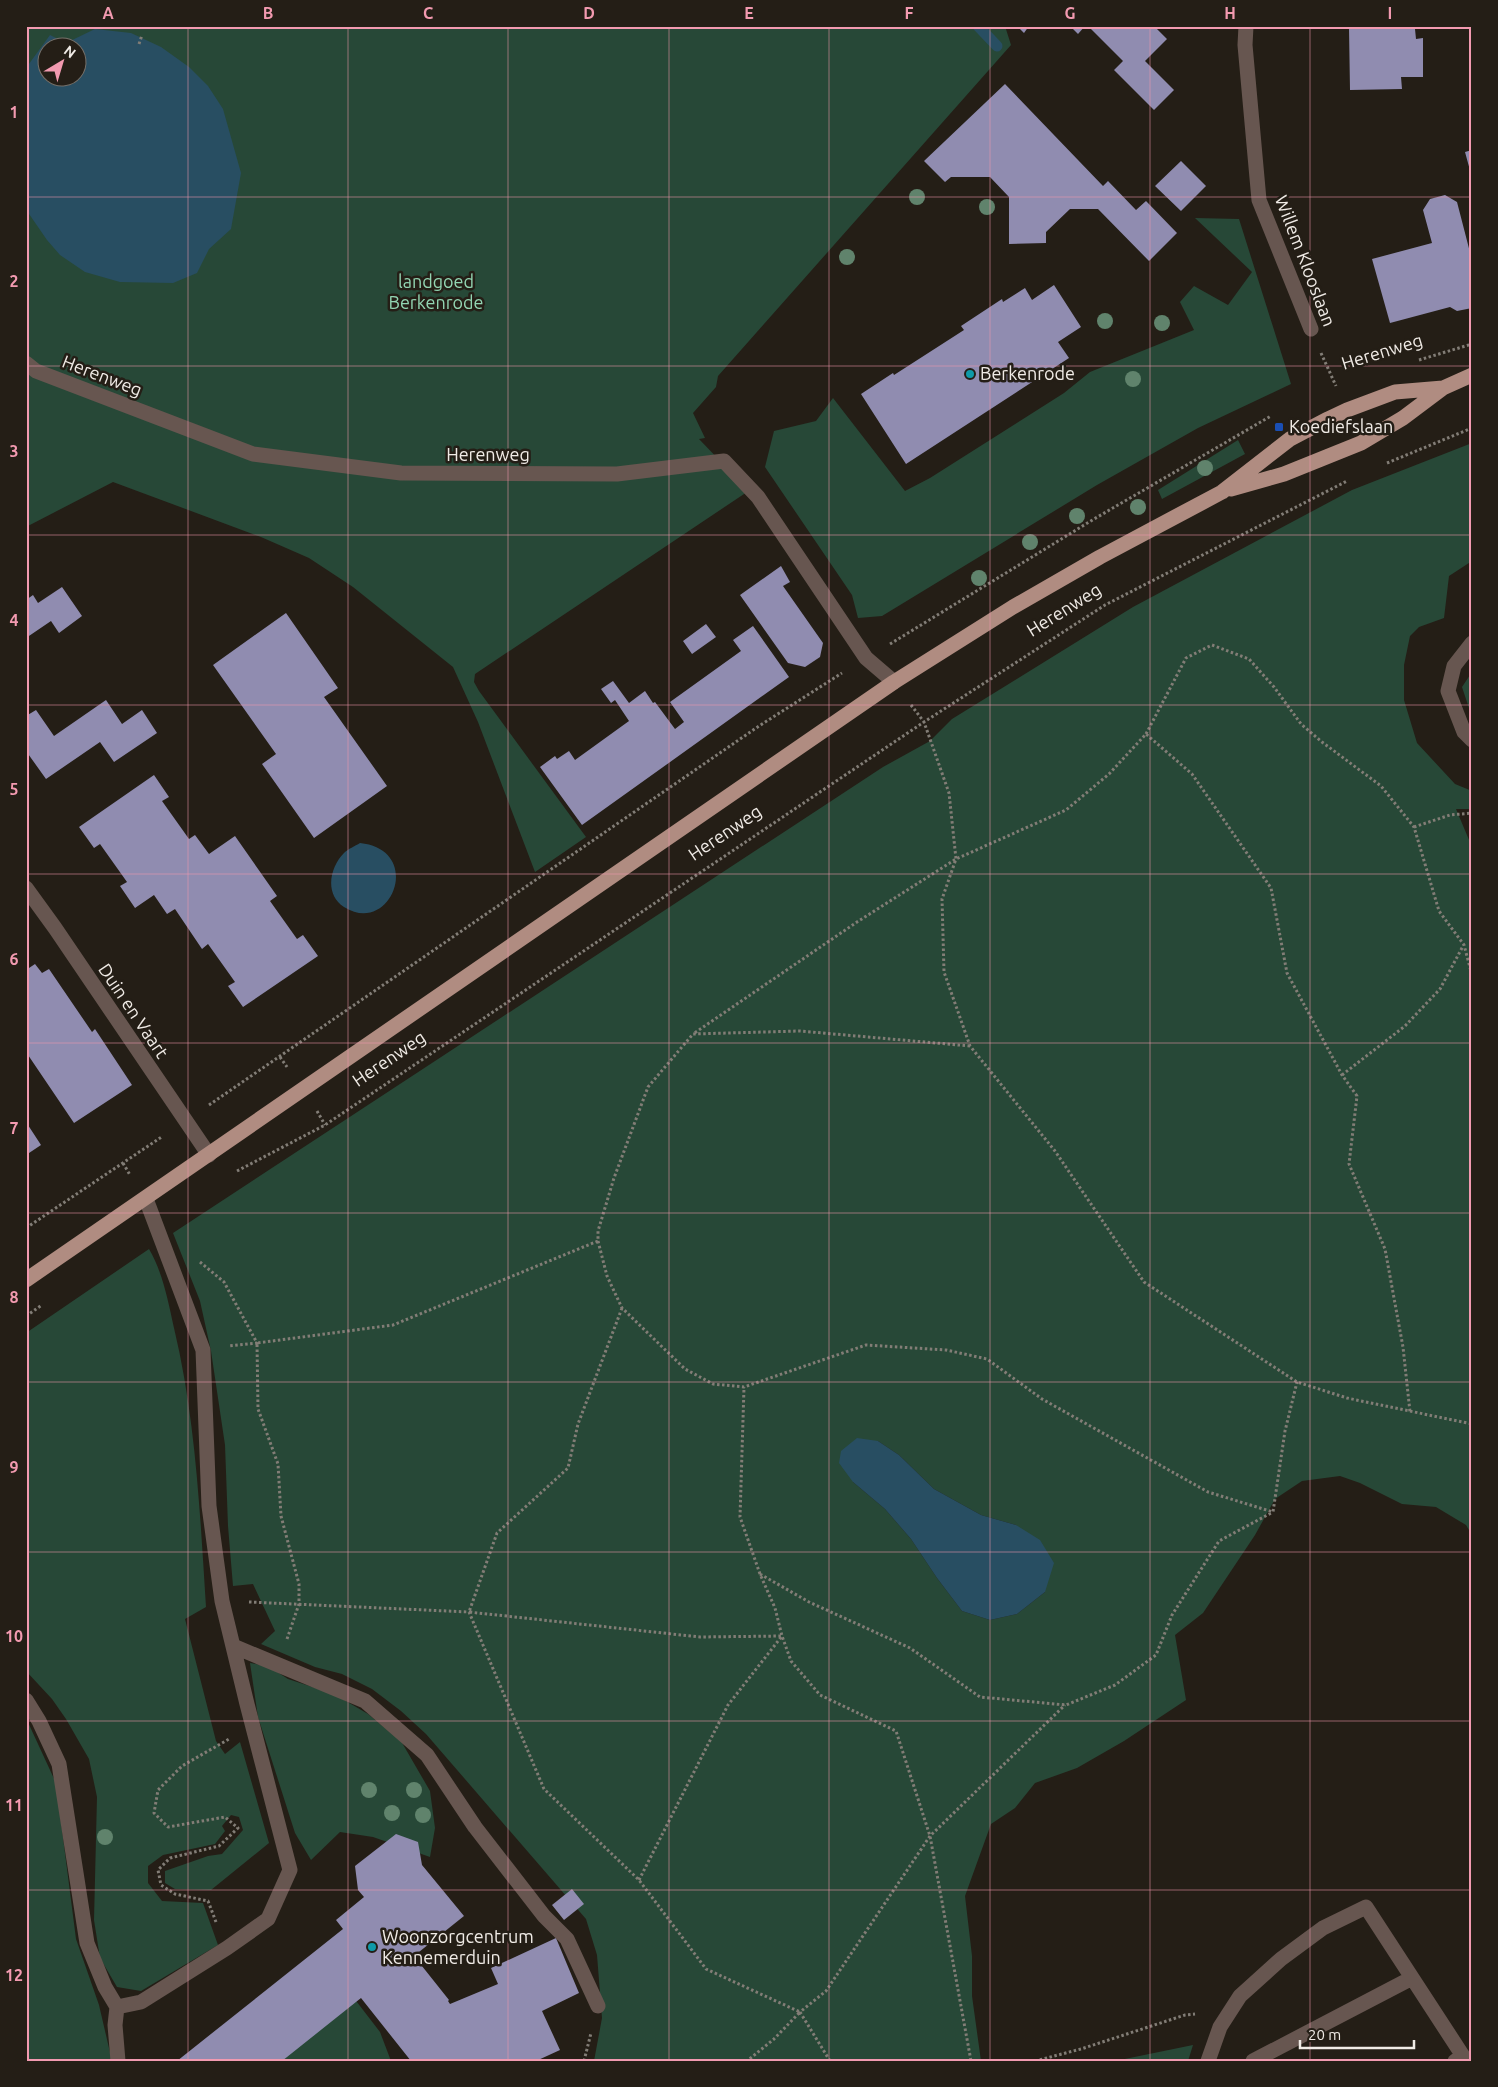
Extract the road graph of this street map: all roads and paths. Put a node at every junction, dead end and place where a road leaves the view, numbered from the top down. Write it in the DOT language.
graph roads {
  1 [pos="1246,26"];
  2 [pos="142,35"];
  3 [pos="139,44"];
  4 [pos="1311,329"];
  5 [pos="1472,344"];
  6 [pos="26,363"];
  7 [pos="1410,363"];
  8 [pos="1472,376"];
  9 [pos="1345,384"];
  10 [pos="1336,386"];
  11 [pos="1443,388"];
  12 [pos="1327,391"];
  13 [pos="1273,415"];
  14 [pos="1472,428"];
  15 [pos="1378,466"];
  16 [pos="1352,478"];
  17 [pos="1222,492"];
  18 [pos="1472,643"];
  19 [pos="866,658"];
  20 [pos="894,682"];
  21 [pos="924,722"];
  22 [pos="1146,734"];
  23 [pos="1472,740"];
  24 [pos="1472,813"];
  25 [pos="1414,827"];
  26 [pos="956,859"];
  27 [pos="26,888"];
  28 [pos="1464,945"];
  29 [pos="1472,975"];
  30 [pos="693,1034"];
  31 [pos="970,1046"];
  32 [pos="1342,1074"];
  33 [pos="185,1122"];
  34 [pos="209,1155"];
  35 [pos="233,1173"];
  36 [pos="146,1198"];
  37 [pos="26,1228"];
  38 [pos="598,1241"];
  39 [pos="165,1250"];
  40 [pos="26,1280"];
  41 [pos="42,1305"];
  42 [pos="622,1308"];
  43 [pos="26,1316"];
  44 [pos="257,1342"];
  45 [pos="1297,1382"];
  46 [pos="744,1387"];
  47 [pos="1410,1412"];
  48 [pos="1472,1424"];
  49 [pos="1272,1512"];
  50 [pos="760,1574"];
  51 [pos="222,1601"];
  52 [pos="299,1604"];
  53 [pos="469,1612"];
  54 [pos="782,1636"];
  55 [pos="233,1646"];
  56 [pos="277,1665"];
  57 [pos="26,1700"];
  58 [pos="1066,1705"];
  59 [pos="252,1726"];
  60 [pos="930,1836"];
  61 [pos="639,1880"];
  62 [pos="228,1948"];
  63 [pos="1412,1978"];
  64 [pos="598,2006"];
  65 [pos="117,2007"];
  66 [pos="1231,2011"];
  67 [pos="800,2012"];
  68 [pos="118,2061"];
  69 [pos="747,2061"];
  70 [pos="830,2061"];
  71 [pos="971,2061"];
  72 [pos="1034,2061"];
  73 [pos="1208,2061"];
  74 [pos="1253,2061"];
  75 [pos="1455,2061"];
  1 -- 4 [label="street, Willem Klooslaan"];
  2 -- 3 [label="path"];
  4 -- 10 [label="path, Willem Klooslaan"];
  5 -- 7 [label="path, Herenweg"];
  6 -- 19 [label="street, Herenweg"];
  8 -- 11 [label="main road, Herenweg"];
  9 -- 10 [label="path, Herenweg"];
  10 -- 12 [label="path, Herenweg"];
  11 -- 17 [label="main road, Herenweg"];
  11 -- 17 [label="main road, Herenweg"];
  13 -- 19 [label="path"];
  14 -- 15 [label="path"];
  16 -- 21 [label="path, Herenweg"];
  17 -- 20 [label="main road, Herenweg"];
  18 -- 23 [label="street"];
  19 -- 20 [label="street, Herenweg"];
  19 -- 33 [label="path"];
  20 -- 34 [label="main road, Herenweg"];
  21 -- 26 [label="path"];
  21 -- 35 [label="path, Herenweg"];
  22 -- 25 [label="path"];
  22 -- 26 [label="path"];
  22 -- 32 [label="path"];
  24 -- 25 [label="path"];
  25 -- 28 [label="path"];
  26 -- 30 [label="path"];
  26 -- 31 [label="path"];
  27 -- 33 [label="street, Duin en Vaart"];
  28 -- 29 [label="path"];
  28 -- 32 [label="path"];
  30 -- 31 [label="path"];
  30 -- 38 [label="path"];
  31 -- 45 [label="path"];
  32 -- 47 [label="path"];
  33 -- 34 [label="street, Duin en Vaart"];
  33 -- 37 [label="path"];
  34 -- 36 [label="main road, Herenweg"];
  36 -- 39 [label="street"];
  36 -- 40 [label="main road, Herenweg"];
  38 -- 42 [label="path"];
  38 -- 44 [label="path"];
  39 -- 44 [label="path"];
  39 -- 51 [label="street"];
  41 -- 43 [label="path"];
  42 -- 46 [label="path"];
  42 -- 53 [label="path"];
  44 -- 52 [label="path"];
  45 -- 47 [label="path"];
  45 -- 49 [label="path"];
  46 -- 49 [label="path"];
  46 -- 50 [label="path"];
  47 -- 48 [label="path"];
  49 -- 58 [label="path"];
  50 -- 54 [label="path"];
  50 -- 58 [label="path"];
  51 -- 52 [label="path"];
  51 -- 55 [label="street"];
  52 -- 53 [label="path"];
  52 -- 56 [label="path"];
  53 -- 54 [label="path"];
  53 -- 61 [label="path"];
  54 -- 60 [label="path"];
  54 -- 61 [label="path"];
  55 -- 56 [label="street"];
  55 -- 59 [label="street"];
  56 -- 64 [label="street"];
  57 -- 65 [label="street"];
  58 -- 60 [label="path"];
  59 -- 62 [label="street"];
  59 -- 62 [label="path"];
  60 -- 67 [label="path"];
  60 -- 71 [label="path"];
  61 -- 67 [label="path"];
  62 -- 65 [label="street"];
  63 -- 66 [label="street"];
  63 -- 74 [label="street"];
  63 -- 75 [label="street"];
  65 -- 68 [label="street"];
  66 -- 72 [label="path"];
  66 -- 73 [label="street"];
  67 -- 69 [label="path"];
  67 -- 70 [label="path"];
}
